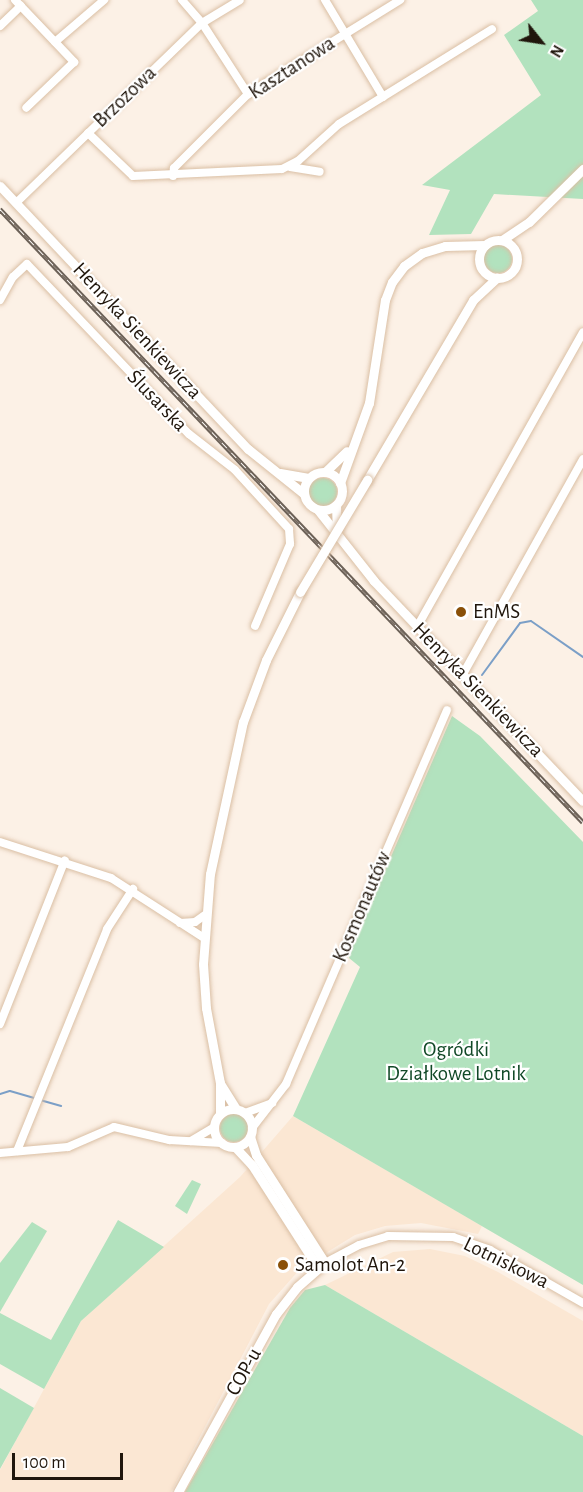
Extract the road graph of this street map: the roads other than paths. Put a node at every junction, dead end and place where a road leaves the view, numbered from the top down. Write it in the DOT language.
graph roads {
  1 [pos="104,0"];
  2 [pos="182,0"];
  3 [pos="240,0"];
  4 [pos="325,0"];
  5 [pos="400,0"];
  6 [pos="18,3"];
  7 [pos="202,23"];
  8 [pos="0,26"];
  9 [pos="492,29"];
  10 [pos="345,34"];
  11 [pos="55,42"];
  12 [pos="248,94"];
  13 [pos="383,97"];
  14 [pos="27,108"];
  15 [pos="88,133"];
  16 [pos="290,167"];
  17 [pos="583,169"];
  18 [pos="320,172"];
  19 [pos="173,176"];
  20 [pos="0,186"];
  21 [pos="16,203"];
  22 [pos="529,222"];
  23 [pos="502,240"];
  24 [pos="485,245"];
  25 [pos="455,246"];
  26 [pos="515,252"];
  27 [pos="480,265"];
  28 [pos="497,278"];
  29 [pos="0,300"];
  30 [pos="473,300"];
  31 [pos="583,332"];
  32 [pos="352,444"];
  33 [pos="583,459"];
  34 [pos="278,472"];
  35 [pos="325,472"];
  36 [pos="309,478"];
  37 [pos="340,483"];
  38 [pos="304,494"];
  39 [pos="336,505"];
  40 [pos="318,510"];
  41 [pos="338,535"];
  42 [pos="255,626"];
  43 [pos="417,627"];
  44 [pos="463,674"];
  45 [pos="447,710"];
  46 [pos="583,801"];
  47 [pos="0,842"];
  48 [pos="65,860"];
  49 [pos="133,889"];
  50 [pos="205,915"];
  51 [pos="180,923"];
  52 [pos="204,938"];
  53 [pos="0,1024"];
  54 [pos="220,1083"];
  55 [pos="272,1103"];
  56 [pos="241,1111"];
  57 [pos="220,1114"];
  58 [pos="214,1126"];
  59 [pos="251,1133"];
  60 [pos="191,1141"];
  61 [pos="222,1143"];
  62 [pos="235,1147"];
  63 [pos="17,1152"];
  64 [pos="0,1153"];
  65 [pos="322,1265"];
  66 [pos="583,1303"];
  67 [pos="178,1492"];
  1 -- 11 [label="street"];
  2 -- 7 [label="street"];
  3 -- 7 [label="street, Brzozowa"];
  4 -- 10 [label="street"];
  5 -- 10 [label="street, Kasztanowa"];
  6 -- 8 [label="street"];
  6 -- 11 [label="street"];
  7 -- 12 [label="street"];
  7 -- 15 [label="street, Brzozowa"];
  9 -- 13 [label="street"];
  10 -- 12 [label="street, Kasztanowa"];
  10 -- 13 [label="street"];
  11 -- 14 [label="street"];
  12 -- 19 [label="street, Kasztanowa"];
  13 -- 16 [label="street"];
  15 -- 19 [label="street"];
  15 -- 21 [label="street, Brzozowa"];
  16 -- 18 [label="street"];
  16 -- 19 [label="street"];
  17 -- 22 [label="main road"];
  20 -- 21 [label="main road, Henryka Sienkiewicza"];
  21 -- 34 [label="main road, Henryka Sienkiewicza"];
  22 -- 23 [label="main road"];
  22 -- 26 [label="main road"];
  23 -- 24 [label="main road"];
  23 -- 26 [label="main road"];
  24 -- 25 [label="main road"];
  24 -- 27 [label="main road"];
  25 -- 27 [label="main road"];
  25 -- 32 [label="main road"];
  26 -- 28 [label="main road"];
  27 -- 28 [label="main road"];
  27 -- 30 [label="main road"];
  28 -- 30 [label="main road"];
  29 -- 42 [label="street, Ślusarska"];
  30 -- 50 [label="main road, bridge"];
  31 -- 43 [label="street"];
  32 -- 35 [label="main road"];
  32 -- 37 [label="main road"];
  33 -- 44 [label="street"];
  34 -- 36 [label="main road, Henryka Sienkiewicza"];
  34 -- 38 [label="main road, Henryka Sienkiewicza"];
  35 -- 36 [label="main road"];
  35 -- 37 [label="main road"];
  36 -- 38 [label="main road"];
  37 -- 39 [label="main road"];
  38 -- 40 [label="main road"];
  39 -- 40 [label="main road"];
  39 -- 41 [label="main road"];
  40 -- 41 [label="main road, Henryka Sienkiewicza"];
  41 -- 43 [label="main road, Henryka Sienkiewicza"];
  43 -- 44 [label="main road, Henryka Sienkiewicza"];
  44 -- 46 [label="main road, Henryka Sienkiewicza"];
  45 -- 55 [label="street, Kosmonautów"];
  47 -- 48 [label="street"];
  48 -- 49 [label="street"];
  48 -- 53 [label="street"];
  49 -- 51 [label="street"];
  49 -- 63 [label="street"];
  50 -- 51 [label="street"];
  50 -- 52 [label="main road"];
  51 -- 52 [label="street"];
  52 -- 54 [label="main road"];
  54 -- 56 [label="main road"];
  54 -- 57 [label="main road"];
  55 -- 56 [label="street"];
  55 -- 59 [label="street, Kosmonautów"];
  56 -- 57 [label="main road"];
  56 -- 59 [label="main road"];
  57 -- 58 [label="main road"];
  58 -- 60 [label="street"];
  58 -- 61 [label="main road"];
  59 -- 62 [label="main road"];
  59 -- 65 [label="main road"];
  60 -- 61 [label="street"];
  60 -- 63 [label="street"];
  61 -- 62 [label="main road"];
  62 -- 65 [label="main road"];
  63 -- 64 [label="street"];
  65 -- 66 [label="street, Lotniskowa"];
  65 -- 67 [label="main road, COP-u"];
}
